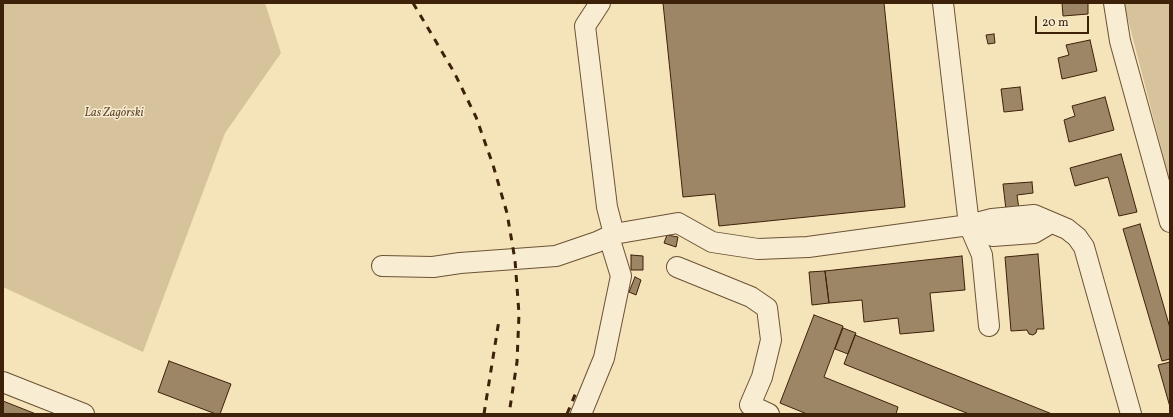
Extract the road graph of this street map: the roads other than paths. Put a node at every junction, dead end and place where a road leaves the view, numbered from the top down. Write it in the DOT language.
graph roads {
  1 [pos="600,3"];
  2 [pos="943,3"];
  3 [pos="1114,3"];
  4 [pos="1170,222"];
  5 [pos="969,224"];
  6 [pos="612,235"];
  7 [pos="382,266"];
  8 [pos="676,267"];
  9 [pos="989,326"];
  10 [pos="3,382"];
  11 [pos="1123,387"];
  12 [pos="84,414"];
  13 [pos="582,414"];
  14 [pos="769,414"];
  15 [pos="1118,414"];
  16 [pos="1130,414"];
  1 -- 6 [label="lane"];
  2 -- 5 [label="lane"];
  3 -- 4 [label="lane"];
  5 -- 6 [label="lane"];
  5 -- 9 [label="lane"];
  5 -- 11 [label="lane"];
  6 -- 7 [label="lane"];
  6 -- 13 [label="lane"];
  8 -- 14 [label="lane"];
  10 -- 12 [label="lane"];
  11 -- 15 [label="lane"];
  11 -- 16 [label="lane"];
}
